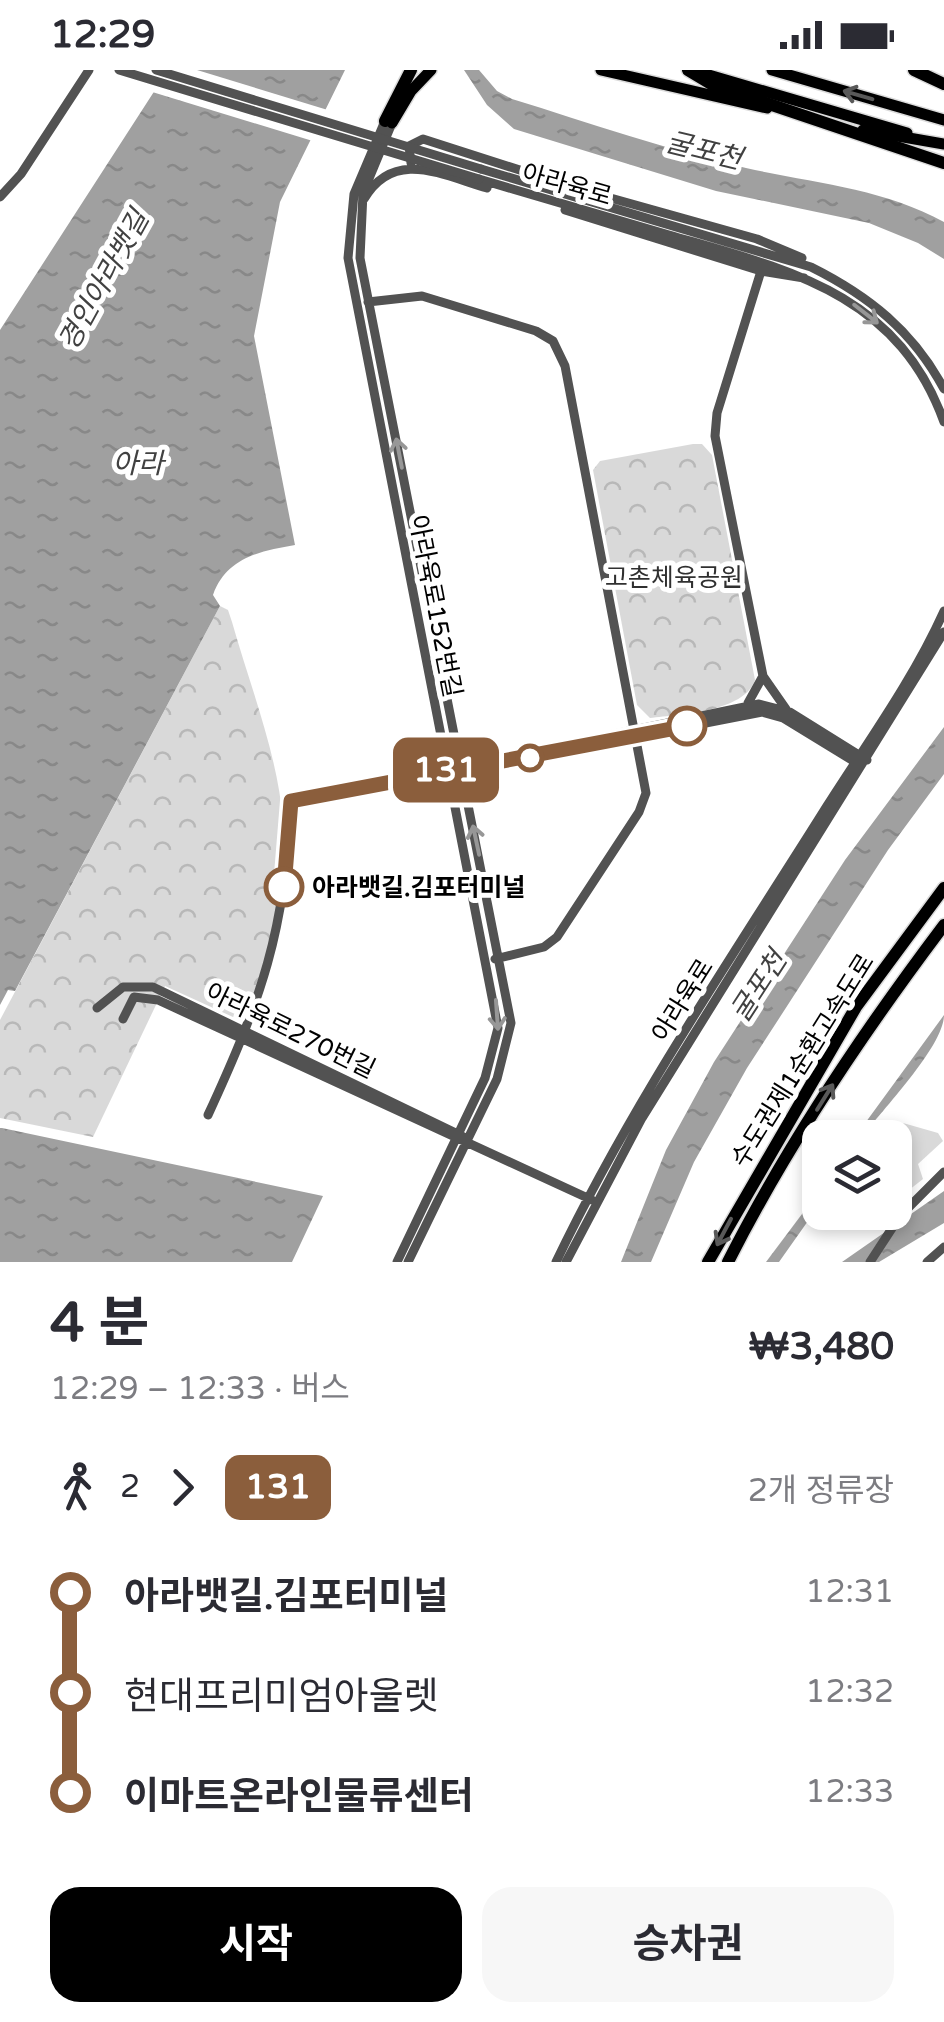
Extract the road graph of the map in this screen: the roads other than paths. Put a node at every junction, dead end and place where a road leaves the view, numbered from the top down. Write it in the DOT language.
graph roads {
  1 [pos="89,70"];
  2 [pos="119,70"];
  3 [pos="156,70"];
  4 [pos="411,70"];
  5 [pos="431,70"];
  6 [pos="601,70"];
  7 [pos="689,70"];
  8 [pos="772,70"];
  9 [pos="914,70"];
  10 [pos="944,84"];
  11 [pos="944,120"];
  12 [pos="388,122"];
  13 [pos="832,123"];
  14 [pos="944,144"];
  15 [pos="944,163"];
  16 [pos="422,169"];
  17 [pos="480,174"];
  18 [pos="0,193"];
  19 [pos="360,206"];
  20 [pos="760,271"];
  21 [pos="809,272"];
  22 [pos="368,302"];
  23 [pos="944,389"];
  24 [pos="944,422"];
  25 [pos="944,611"];
  26 [pos="944,632"];
  27 [pos="763,676"];
  28 [pos="745,706"];
  29 [pos="790,712"];
  30 [pos="635,732"];
  31 [pos="861,761"];
  32 [pos="461,768"];
  33 [pos="448,770"];
  34 [pos="944,888"];
  35 [pos="944,925"];
  36 [pos="500,958"];
  37 [pos="488,960"];
  38 [pos="116,990"];
  39 [pos="151,992"];
  40 [pos="132,999"];
  41 [pos="97,1008"];
  42 [pos="123,1020"];
  43 [pos="245,1035"];
  44 [pos="208,1115"];
  45 [pos="457,1136"];
  46 [pos="467,1142"];
  47 [pos="944,1172"];
  48 [pos="590,1200"];
  49 [pos="944,1247"];
  50 [pos="396,1262"];
  51 [pos="408,1262"];
  52 [pos="556,1262"];
  53 [pos="566,1262"];
  54 [pos="708,1262"];
  55 [pos="728,1262"];
  56 [pos="870,1262"];
  57 [pos="927,1262"];
  1 -- 18 [label="street"];
  2 -- 17 [label="street, 아라육로, bridge"];
  3 -- 17 [label="street, 아라육로, bridge"];
  4 -- 12 [label="highway"];
  5 -- 12 [label="main road"];
  6 -- 13 [label="main road"];
  7 -- 13 [label="highway"];
  7 -- 14 [label="main road"];
  11 -- 8 [label="main road, one-way"];
  9 -- 10 [label="highway"];
  12 -- 19 [label="street, 아라육로152번길"];
  12 -- 33 [label="street, 아라육로152번길"];
  13 -- 14 [label="main road"];
  13 -- 15 [label="highway"];
  16 -- 19 [label="street"];
  16 -- 20 [label="street"];
  16 -- 21 [label="street"];
  17 -- 21 [label="street, 아라육로"];
  19 -- 22 [label="street, 아라육로152번길"];
  20 -- 21 [label="street"];
  20 -- 27 [label="street"];
  21 -- 23 [label="street, 아라육로"];
  21 -- 24 [label="street, 아라육로, one-way"];
  22 -- 30 [label="street"];
  32 -- 22 [label="street, 아라육로152번길, one-way"];
  25 -- 31 [label="street, 아라육로"];
  26 -- 31 [label="street, 아라육로"];
  27 -- 28 [label="street"];
  27 -- 29 [label="street"];
  28 -- 29 [label="street"];
  28 -- 30 [label="street"];
  29 -- 31 [label="street"];
  30 -- 31 [label="street"];
  30 -- 32 [label="street"];
  30 -- 36 [label="street"];
  31 -- 48 [label="street, 아라육로"];
  32 -- 33 [label="street"];
  36 -- 32 [label="street, 아라육로152번길, one-way"];
  33 -- 37 [label="street, 아라육로152번길"];
  33 -- 43 [label="street"];
  34 -- 54 [label="highway, 수도권제1순환고속도로, one-way"];
  55 -- 35 [label="highway, 수도권제1순환고속도로, one-way"];
  36 -- 37 [label="street"];
  36 -- 46 [label="street, 아라육로152번길"];
  37 -- 45 [label="street, 아라육로152번길, one-way"];
  38 -- 39 [label="street, 아라육로270번길"];
  38 -- 40 [label="street"];
  38 -- 41 [label="street"];
  39 -- 40 [label="street, 아라육로270번길"];
  39 -- 43 [label="street, 아라육로270번길"];
  40 -- 42 [label="street"];
  43 -- 44 [label="street"];
  43 -- 45 [label="street, 아라육로270번길"];
  45 -- 46 [label="street, 아라육로270번길"];
  45 -- 50 [label="street, 아라육로152번길"];
  46 -- 48 [label="street, 아라육로270번길"];
  46 -- 51 [label="street, 아라육로152번길"];
  47 -- 56 [label="street"];
  48 -- 52 [label="street, 아라육로"];
  48 -- 53 [label="street, 아라육로"];
  49 -- 57 [label="street"];
}
